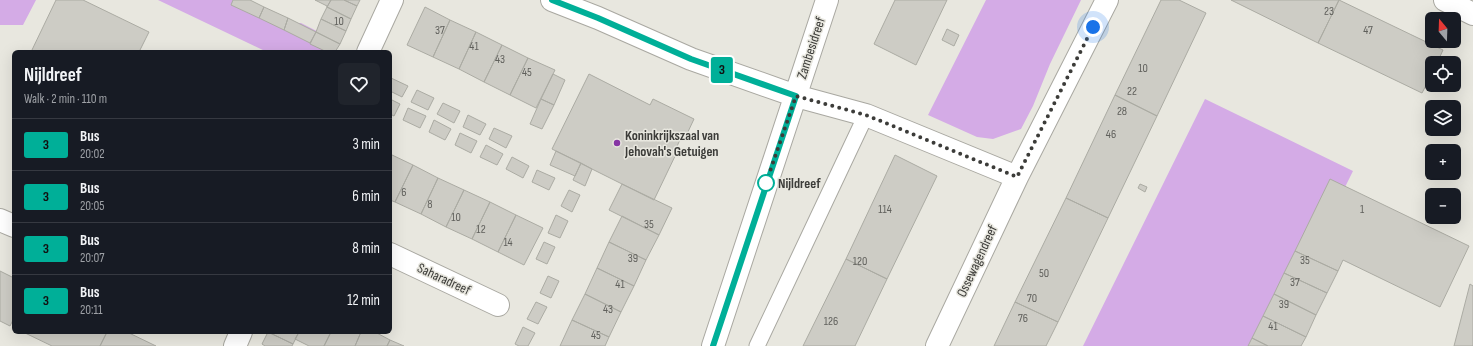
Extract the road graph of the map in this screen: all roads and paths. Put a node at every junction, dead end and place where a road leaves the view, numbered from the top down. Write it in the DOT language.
graph roads {
  1 [pos="392,0"];
  2 [pos="552,0"];
  3 [pos="827,0"];
  4 [pos="1107,0"];
  5 [pos="1445,0"];
  6 [pos="1473,14"];
  7 [pos="369,50"];
  8 [pos="796,96"];
  9 [pos="866,115"];
  10 [pos="1017,177"];
  11 [pos="0,220"];
  12 [pos="12,225"];
  13 [pos="392,255"];
  14 [pos="498,305"];
  15 [pos="240,334"];
  16 [pos="235,346"];
  17 [pos="713,346"];
  18 [pos="757,346"];
  19 [pos="937,346"];
  1 -- 7 [label="street"];
  2 -- 8 [label="street"];
  3 -- 8 [label="street, Zambesidreef"];
  4 -- 10 [label="street, Ossewagendreef"];
  5 -- 6 [label="street"];
  8 -- 9 [label="street"];
  8 -- 17 [label="street, Zambesidreef"];
  9 -- 10 [label="street"];
  9 -- 18 [label="lane"];
  10 -- 19 [label="street, Ossewagendreef"];
  11 -- 12 [label="street"];
  13 -- 14 [label="street, Saharadreef"];
  15 -- 16 [label="street"];
}
